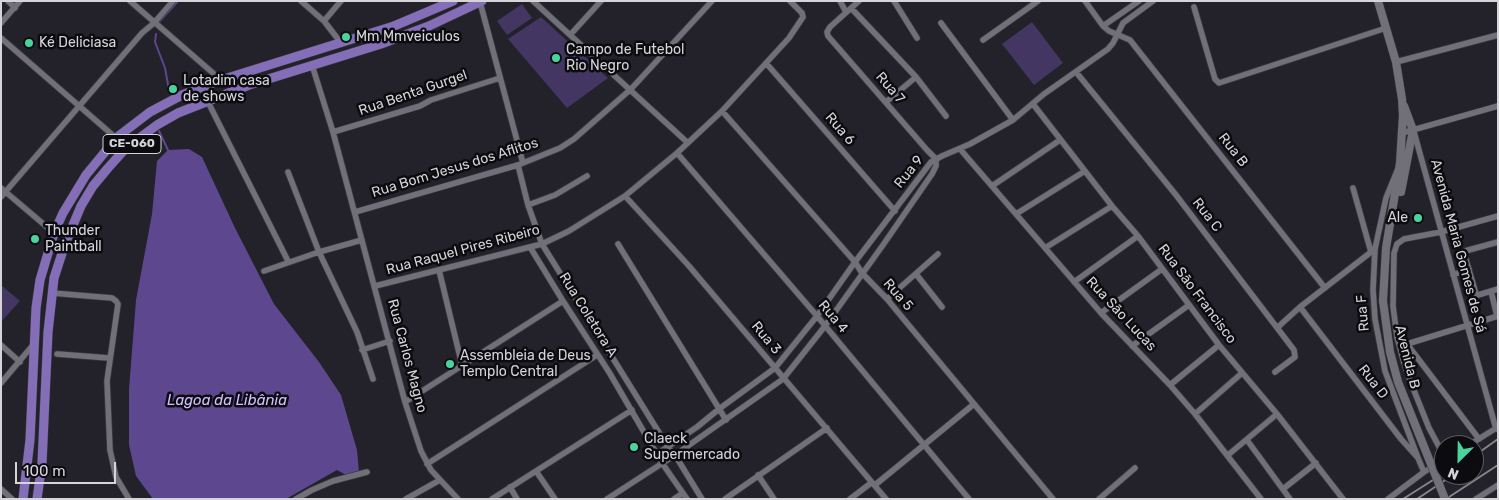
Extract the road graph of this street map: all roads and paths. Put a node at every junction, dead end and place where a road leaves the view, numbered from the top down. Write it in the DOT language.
graph roads {
  1 [pos="8,1"];
  2 [pos="20,1"];
  3 [pos="130,1"];
  4 [pos="173,1"];
  5 [pos="302,1"];
  6 [pos="341,1"];
  7 [pos="453,1"];
  8 [pos="533,1"];
  9 [pos="602,1"];
  10 [pos="712,1"];
  11 [pos="790,1"];
  12 [pos="840,1"];
  13 [pos="859,1"];
  14 [pos="894,1"];
  15 [pos="1038,1"];
  16 [pos="1085,1"];
  17 [pos="1139,1"];
  18 [pos="1153,1"];
  19 [pos="1378,1"];
  20 [pos="481,2"];
  21 [pos="1194,7"];
  22 [pos="15,8"];
  23 [pos="852,8"];
  24 [pos="846,12"];
  25 [pos="324,21"];
  26 [pos="1,23"];
  27 [pos="154,23"];
  28 [pos="941,23"];
  29 [pos="1103,26"];
  30 [pos="1386,28"];
  31 [pos="571,34"];
  32 [pos="1117,34"];
  33 [pos="1498,35"];
  34 [pos="1,38"];
  35 [pos="917,38"];
  36 [pos="983,40"];
  37 [pos="341,43"];
  38 [pos="1396,62"];
  39 [pos="766,63"];
  40 [pos="312,65"];
  41 [pos="1076,72"];
  42 [pos="916,77"];
  43 [pos="500,78"];
  44 [pos="222,80"];
  45 [pos="631,89"];
  46 [pos="1402,99"];
  47 [pos="207,100"];
  48 [pos="886,102"];
  49 [pos="80,104"];
  50 [pos="1033,104"];
  51 [pos="1498,106"];
  52 [pos="722,111"];
  53 [pos="946,116"];
  54 [pos="1014,120"];
  55 [pos="1413,130"];
  56 [pos="334,132"];
  57 [pos="1402,133"];
  58 [pos="116,138"];
  59 [pos="1060,140"];
  60 [pos="688,143"];
  61 [pos="960,148"];
  62 [pos="677,153"];
  63 [pos="941,156"];
  64 [pos="1400,163"];
  65 [pos="520,164"];
  66 [pos="1085,171"];
  67 [pos="288,172"];
  68 [pos="587,176"];
  69 [pos="992,186"];
  70 [pos="1353,188"];
  71 [pos="3,192"];
  72 [pos="625,196"];
  73 [pos="528,205"];
  74 [pos="1112,206"];
  75 [pos="894,211"];
  76 [pos="355,212"];
  77 [pos="1016,214"];
  78 [pos="1393,215"];
  79 [pos="1498,216"];
  80 [pos="1441,232"];
  81 [pos="54,233"];
  82 [pos="1138,236"];
  83 [pos="362,240"];
  84 [pos="1498,242"];
  85 [pos="542,244"];
  86 [pos="618,244"];
  87 [pos="530,247"];
  88 [pos="1045,248"];
  89 [pos="1373,251"];
  90 [pos="319,252"];
  91 [pos="938,254"];
  92 [pos="288,261"];
  93 [pos="855,262"];
  94 [pos="1162,269"];
  95 [pos="1468,269"];
  96 [pos="439,270"];
  97 [pos="264,271"];
  98 [pos="862,273"];
  99 [pos="916,274"];
  100 [pos="1453,275"];
  101 [pos="1074,282"];
  102 [pos="375,286"];
  103 [pos="1325,288"];
  104 [pos="1495,290"];
  105 [pos="52,293"];
  106 [pos="887,299"];
  107 [pos="563,301"];
  108 [pos="1189,305"];
  109 [pos="942,307"];
  110 [pos="1300,307"];
  111 [pos="1101,313"];
  112 [pos="817,316"];
  113 [pos="1498,316"];
  114 [pos="1466,325"];
  115 [pos="825,326"];
  116 [pos="1278,327"];
  117 [pos="1397,337"];
  118 [pos="390,341"];
  119 [pos="35,344"];
  120 [pos="1407,344"];
  121 [pos="1,345"];
  122 [pos="1219,345"];
  123 [pos="1132,346"];
  124 [pos="362,350"];
  125 [pos="57,354"];
  126 [pos="598,355"];
  127 [pos="109,358"];
  128 [pos="20,362"];
  129 [pos="462,365"];
  130 [pos="775,368"];
  131 [pos="1275,372"];
  132 [pos="1242,373"];
  133 [pos="783,378"];
  134 [pos="373,379"];
  135 [pos="1,383"];
  136 [pos="1170,385"];
  137 [pos="633,391"];
  138 [pos="624,397"];
  139 [pos="405,402"];
  140 [pos="974,404"];
  141 [pos="719,409"];
  142 [pos="632,410"];
  143 [pos="1195,414"];
  144 [pos="1277,414"];
  145 [pos="726,420"];
  146 [pos="827,428"];
  147 [pos="1497,428"];
  148 [pos="1475,435"];
  149 [pos="1434,437"];
  150 [pos="1484,437"];
  151 [pos="1247,440"];
  152 [pos="924,446"];
  153 [pos="668,447"];
  154 [pos="657,454"];
  155 [pos="675,455"];
  156 [pos="1228,455"];
  157 [pos="1418,458"];
  158 [pos="662,463"];
  159 [pos="1316,463"];
  160 [pos="427,464"];
  161 [pos="1434,466"];
  162 [pos="1134,468"];
  163 [pos="536,471"];
  164 [pos="367,472"];
  165 [pos="1424,472"];
  166 [pos="758,475"];
  167 [pos="440,480"];
  168 [pos="873,484"];
  169 [pos="1498,485"];
  170 [pos="510,487"];
  171 [pos="1,489"];
  172 [pos="1283,489"];
  173 [pos="683,493"];
  174 [pos="12,499"];
  175 [pos="23,499"];
  176 [pos="37,499"];
  177 [pos="129,499"];
  178 [pos="296,499"];
  179 [pos="406,499"];
  180 [pos="458,499"];
  181 [pos="492,499"];
  182 [pos="517,499"];
  183 [pos="554,499"];
  184 [pos="607,499"];
  185 [pos="674,499"];
  186 [pos="686,499"];
  187 [pos="702,499"];
  188 [pos="725,499"];
  189 [pos="774,499"];
  190 [pos="850,499"];
  191 [pos="886,499"];
  192 [pos="969,499"];
  193 [pos="1053,499"];
  194 [pos="1099,499"];
  195 [pos="1261,499"];
  196 [pos="1290,499"];
  197 [pos="1343,499"];
  198 [pos="1388,499"];
  199 [pos="1445,499"];
  200 [pos="1476,499"];
  1 -- 22 [label="street"];
  2 -- 22 [label="street"];
  3 -- 27 [label="street"];
  4 -- 27 [label="street"];
  5 -- 25 [label="street"];
  6 -- 25 [label="street"];
  7 -- 37 [label="main road, CE-060"];
  8 -- 31 [label="street"];
  9 -- 31 [label="street"];
  10 -- 45 [label="street, Rua Bom Jesus dos Aflitos"];
  11 -- 39 [label="street, Rua Raquel Pires Ribeiro"];
  12 -- 24 [label="street"];
  13 -- 23 [label="street"];
  14 -- 35 [label="street"];
  15 -- 36 [label="street"];
  16 -- 29 [label="street"];
  17 -- 29 [label="street"];
  18 -- 32 [label="street"];
  19 -- 30 [label="street, Avenida Maria Gomes de Sá"];
  20 -- 40 [label="main road, CE-060"];
  20 -- 43 [label="street, Rua Coletora A"];
  21 -- 30 [label="street"];
  22 -- 26 [label="street"];
  23 -- 24 [label="street"];
  23 -- 42 [label="street"];
  24 -- 48 [label="street, Rua 7"];
  25 -- 37 [label="street"];
  27 -- 44 [label="street"];
  27 -- 49 [label="street"];
  28 -- 54 [label="street"];
  29 -- 32 [label="street, Rua B"];
  30 -- 38 [label="street, Avenida Maria Gomes de Sá"];
  31 -- 45 [label="street"];
  32 -- 41 [label="street"];
  32 -- 103 [label="street, Rua B"];
  33 -- 38 [label="street"];
  34 -- 49 [label="street"];
  37 -- 44 [label="main road, CE-060"];
  38 -- 46 [label="street, Avenida Maria Gomes de Sá"];
  39 -- 52 [label="street, Rua Raquel Pires Ribeiro"];
  39 -- 75 [label="street, Rua 6"];
  40 -- 47 [label="main road, CE-060"];
  40 -- 56 [label="street, Rua Carlos Magno"];
  41 -- 50 [label="street"];
  41 -- 116 [label="street, Rua C"];
  42 -- 48 [label="street"];
  42 -- 53 [label="street"];
  43 -- 56 [label="street, Rua Benta Gurgel"];
  43 -- 65 [label="street, Rua Coletora A"];
  44 -- 58 [label="main road, CE-060"];
  45 -- 60 [label="street"];
  45 -- 65 [label="street, Rua Bom Jesus dos Aflitos"];
  46 -- 55 [label="street, Avenida Maria Gomes de Sá"];
  46 -- 57 [label="street, Avenida Maria Gomes de Sá"];
  47 -- 92 [label="street"];
  47 -- 105 [label="main road, CE-060"];
  48 -- 63 [label="street, Rua 7"];
  49 -- 58 [label="street"];
  49 -- 71 [label="street"];
  50 -- 54 [label="street"];
  50 -- 59 [label="street, Rua São Francisco"];
  51 -- 55 [label="street"];
  52 -- 60 [label="street, Rua Raquel Pires Ribeiro"];
  52 -- 93 [label="street, Rua 5"];
  54 -- 61 [label="street"];
  55 -- 57 [label="street"];
  55 -- 78 [label="street, Avenida B"];
  55 -- 80 [label="street, Avenida Maria Gomes de Sá"];
  56 -- 76 [label="street, Rua Carlos Magno"];
  57 -- 64 [label="street, Avenida B"];
  58 -- 81 [label="main road, CE-060"];
  59 -- 66 [label="street, Rua São Francisco"];
  59 -- 69 [label="street"];
  60 -- 62 [label="street, Rua Raquel Pires Ribeiro"];
  61 -- 63 [label="street"];
  61 -- 69 [label="street, Rua São Lucas"];
  62 -- 72 [label="street, Rua Raquel Pires Ribeiro"];
  62 -- 112 [label="street, Rua 4"];
  63 -- 75 [label="street, Rua 9"];
  63 -- 98 [label="street, Rua 9"];
  64 -- 78 [label="street, Avenida B"];
  64 -- 89 [label="street, Rua F"];
  65 -- 73 [label="street, Rua Coletora A"];
  65 -- 76 [label="street, Rua Bom Jesus dos Aflitos"];
  66 -- 74 [label="street, Rua São Francisco"];
  66 -- 77 [label="street"];
  67 -- 90 [label="street"];
  68 -- 73 [label="street"];
  69 -- 77 [label="street, Rua São Lucas"];
  70 -- 89 [label="street, Rua F"];
  71 -- 81 [label="street"];
  72 -- 85 [label="street, Rua Raquel Pires Ribeiro"];
  72 -- 130 [label="street, Rua 3"];
  73 -- 85 [label="street, Rua Coletora A"];
  74 -- 82 [label="street, Rua São Francisco"];
  74 -- 88 [label="street"];
  75 -- 93 [label="street, Rua 9"];
  76 -- 83 [label="street, Rua Carlos Magno"];
  77 -- 88 [label="street, Rua São Lucas"];
  78 -- 199 [label="street, Avenida B, bridge"];
  79 -- 80 [label="street"];
  80 -- 100 [label="street, Avenida Maria Gomes de Sá"];
  80 -- 117 [label="street"];
  81 -- 119 [label="main road, CE-060"];
  82 -- 94 [label="street, Rua São Francisco"];
  82 -- 101 [label="street"];
  83 -- 90 [label="street"];
  83 -- 102 [label="street, Rua Carlos Magno"];
  84 -- 95 [label="street"];
  85 -- 87 [label="street, Rua Raquel Pires Ribeiro"];
  85 -- 137 [label="street, Rua Coletora A"];
  86 -- 141 [label="street"];
  87 -- 96 [label="street, Rua Raquel Pires Ribeiro"];
  87 -- 107 [label="street, Rua Coletora A"];
  88 -- 101 [label="street, Rua São Lucas"];
  89 -- 103 [label="street"];
  89 -- 157 [label="street, Rua F"];
  90 -- 92 [label="street"];
  90 -- 124 [label="street"];
  91 -- 99 [label="street"];
  92 -- 97 [label="street"];
  93 -- 98 [label="street, Rua 5"];
  93 -- 112 [label="street, Rua 9"];
  94 -- 108 [label="street, Rua São Francisco"];
  94 -- 111 [label="street"];
  95 -- 100 [label="street"];
  95 -- 104 [label="street"];
  96 -- 102 [label="street, Rua Raquel Pires Ribeiro"];
  96 -- 129 [label="street"];
  98 -- 106 [label="street, Rua 5"];
  98 -- 115 [label="street, Rua 9"];
  99 -- 106 [label="street"];
  99 -- 109 [label="street"];
  100 -- 114 [label="street, Avenida Maria Gomes de Sá"];
  101 -- 111 [label="street, Rua São Lucas"];
  102 -- 118 [label="street, Rua Carlos Magno"];
  103 -- 110 [label="street"];
  104 -- 113 [label="street"];
  105 -- 127 [label="street"];
  105 -- 176 [label="main road, CE-060"];
  106 -- 140 [label="street, Rua 5"];
  107 -- 126 [label="street, Rua Coletora A"];
  107 -- 129 [label="street"];
  108 -- 122 [label="street, Rua São Francisco"];
  108 -- 123 [label="street"];
  110 -- 116 [label="street"];
  110 -- 157 [label="street, Rua D"];
  111 -- 123 [label="street, Rua São Lucas"];
  112 -- 115 [label="street, Rua 4"];
  112 -- 130 [label="street, Rua 9"];
  113 -- 114 [label="street"];
  114 -- 120 [label="street"];
  114 -- 147 [label="street, Avenida Maria Gomes de Sá"];
  115 -- 133 [label="street, Rua 9"];
  115 -- 152 [label="street, Rua 4"];
  116 -- 131 [label="street, Rua C"];
  117 -- 120 [label="street"];
  117 -- 149 [label="street"];
  118 -- 124 [label="street"];
  118 -- 139 [label="street, Rua Carlos Magno"];
  119 -- 128 [label="street"];
  119 -- 175 [label="main road, CE-060"];
  120 -- 148 [label="street"];
  121 -- 128 [label="street"];
  122 -- 132 [label="street, Rua São Francisco"];
  122 -- 136 [label="street"];
  123 -- 136 [label="street, Rua São Lucas"];
  124 -- 134 [label="street"];
  125 -- 127 [label="street"];
  126 -- 138 [label="street, Rua Coletora A"];
  126 -- 160 [label="street"];
  127 -- 177 [label="street"];
  128 -- 135 [label="street"];
  129 -- 139 [label="street"];
  130 -- 133 [label="street, Rua 3"];
  130 -- 141 [label="street, Rua 9"];
  132 -- 143 [label="street"];
  132 -- 144 [label="street, Rua São Francisco"];
  133 -- 145 [label="street, Rua 9"];
  133 -- 146 [label="street, Rua 3"];
  136 -- 143 [label="street, Rua São Lucas"];
  137 -- 138 [label="street"];
  137 -- 153 [label="street, Rua Coletora A"];
  138 -- 142 [label="street, Rua Coletora A"];
  139 -- 160 [label="street, Rua Carlos Magno"];
  140 -- 152 [label="street"];
  140 -- 193 [label="street, Rua 5"];
  141 -- 145 [label="street"];
  141 -- 153 [label="street, Rua 9"];
  142 -- 154 [label="street, Rua Coletora A"];
  142 -- 163 [label="street"];
  143 -- 156 [label="street, Rua São Lucas"];
  144 -- 151 [label="street"];
  144 -- 159 [label="street, Rua São Francisco"];
  145 -- 155 [label="street, Rua 9"];
  146 -- 166 [label="street"];
  146 -- 168 [label="street, Rua 3"];
  147 -- 150 [label="street"];
  151 -- 156 [label="street"];
  151 -- 172 [label="street"];
  152 -- 168 [label="street"];
  152 -- 192 [label="street, Rua 4"];
  153 -- 154 [label="street, Rua 9"];
  153 -- 155 [label="street, Rua Coletora A"];
  154 -- 158 [label="street, Rua Coletora A"];
  155 -- 158 [label="street, Rua 9"];
  155 -- 187 [label="street, Rua Coletora A"];
  156 -- 195 [label="street, Rua São Lucas"];
  157 -- 165 [label="street, Rua D"];
  158 -- 173 [label="street, Rua Coletora A"];
  158 -- 184 [label="street, Rua 9"];
  159 -- 172 [label="street"];
  159 -- 197 [label="street, Rua São Francisco"];
  160 -- 167 [label="street, Rua Carlos Magno"];
  161 -- 165 [label="street"];
  162 -- 194 [label="street"];
  163 -- 170 [label="street"];
  163 -- 183 [label="street"];
  164 -- 178 [label="street"];
  165 -- 198 [label="street"];
  166 -- 188 [label="street"];
  166 -- 189 [label="street"];
  167 -- 179 [label="street"];
  167 -- 180 [label="street, Rua Carlos Magno"];
  168 -- 190 [label="street"];
  168 -- 191 [label="street, Rua 3"];
  169 -- 200 [label="street"];
  170 -- 181 [label="street"];
  170 -- 182 [label="street"];
  171 -- 174 [label="street"];
  172 -- 196 [label="street"];
  173 -- 185 [label="street"];
  173 -- 186 [label="street, Rua Coletora A"];
}
